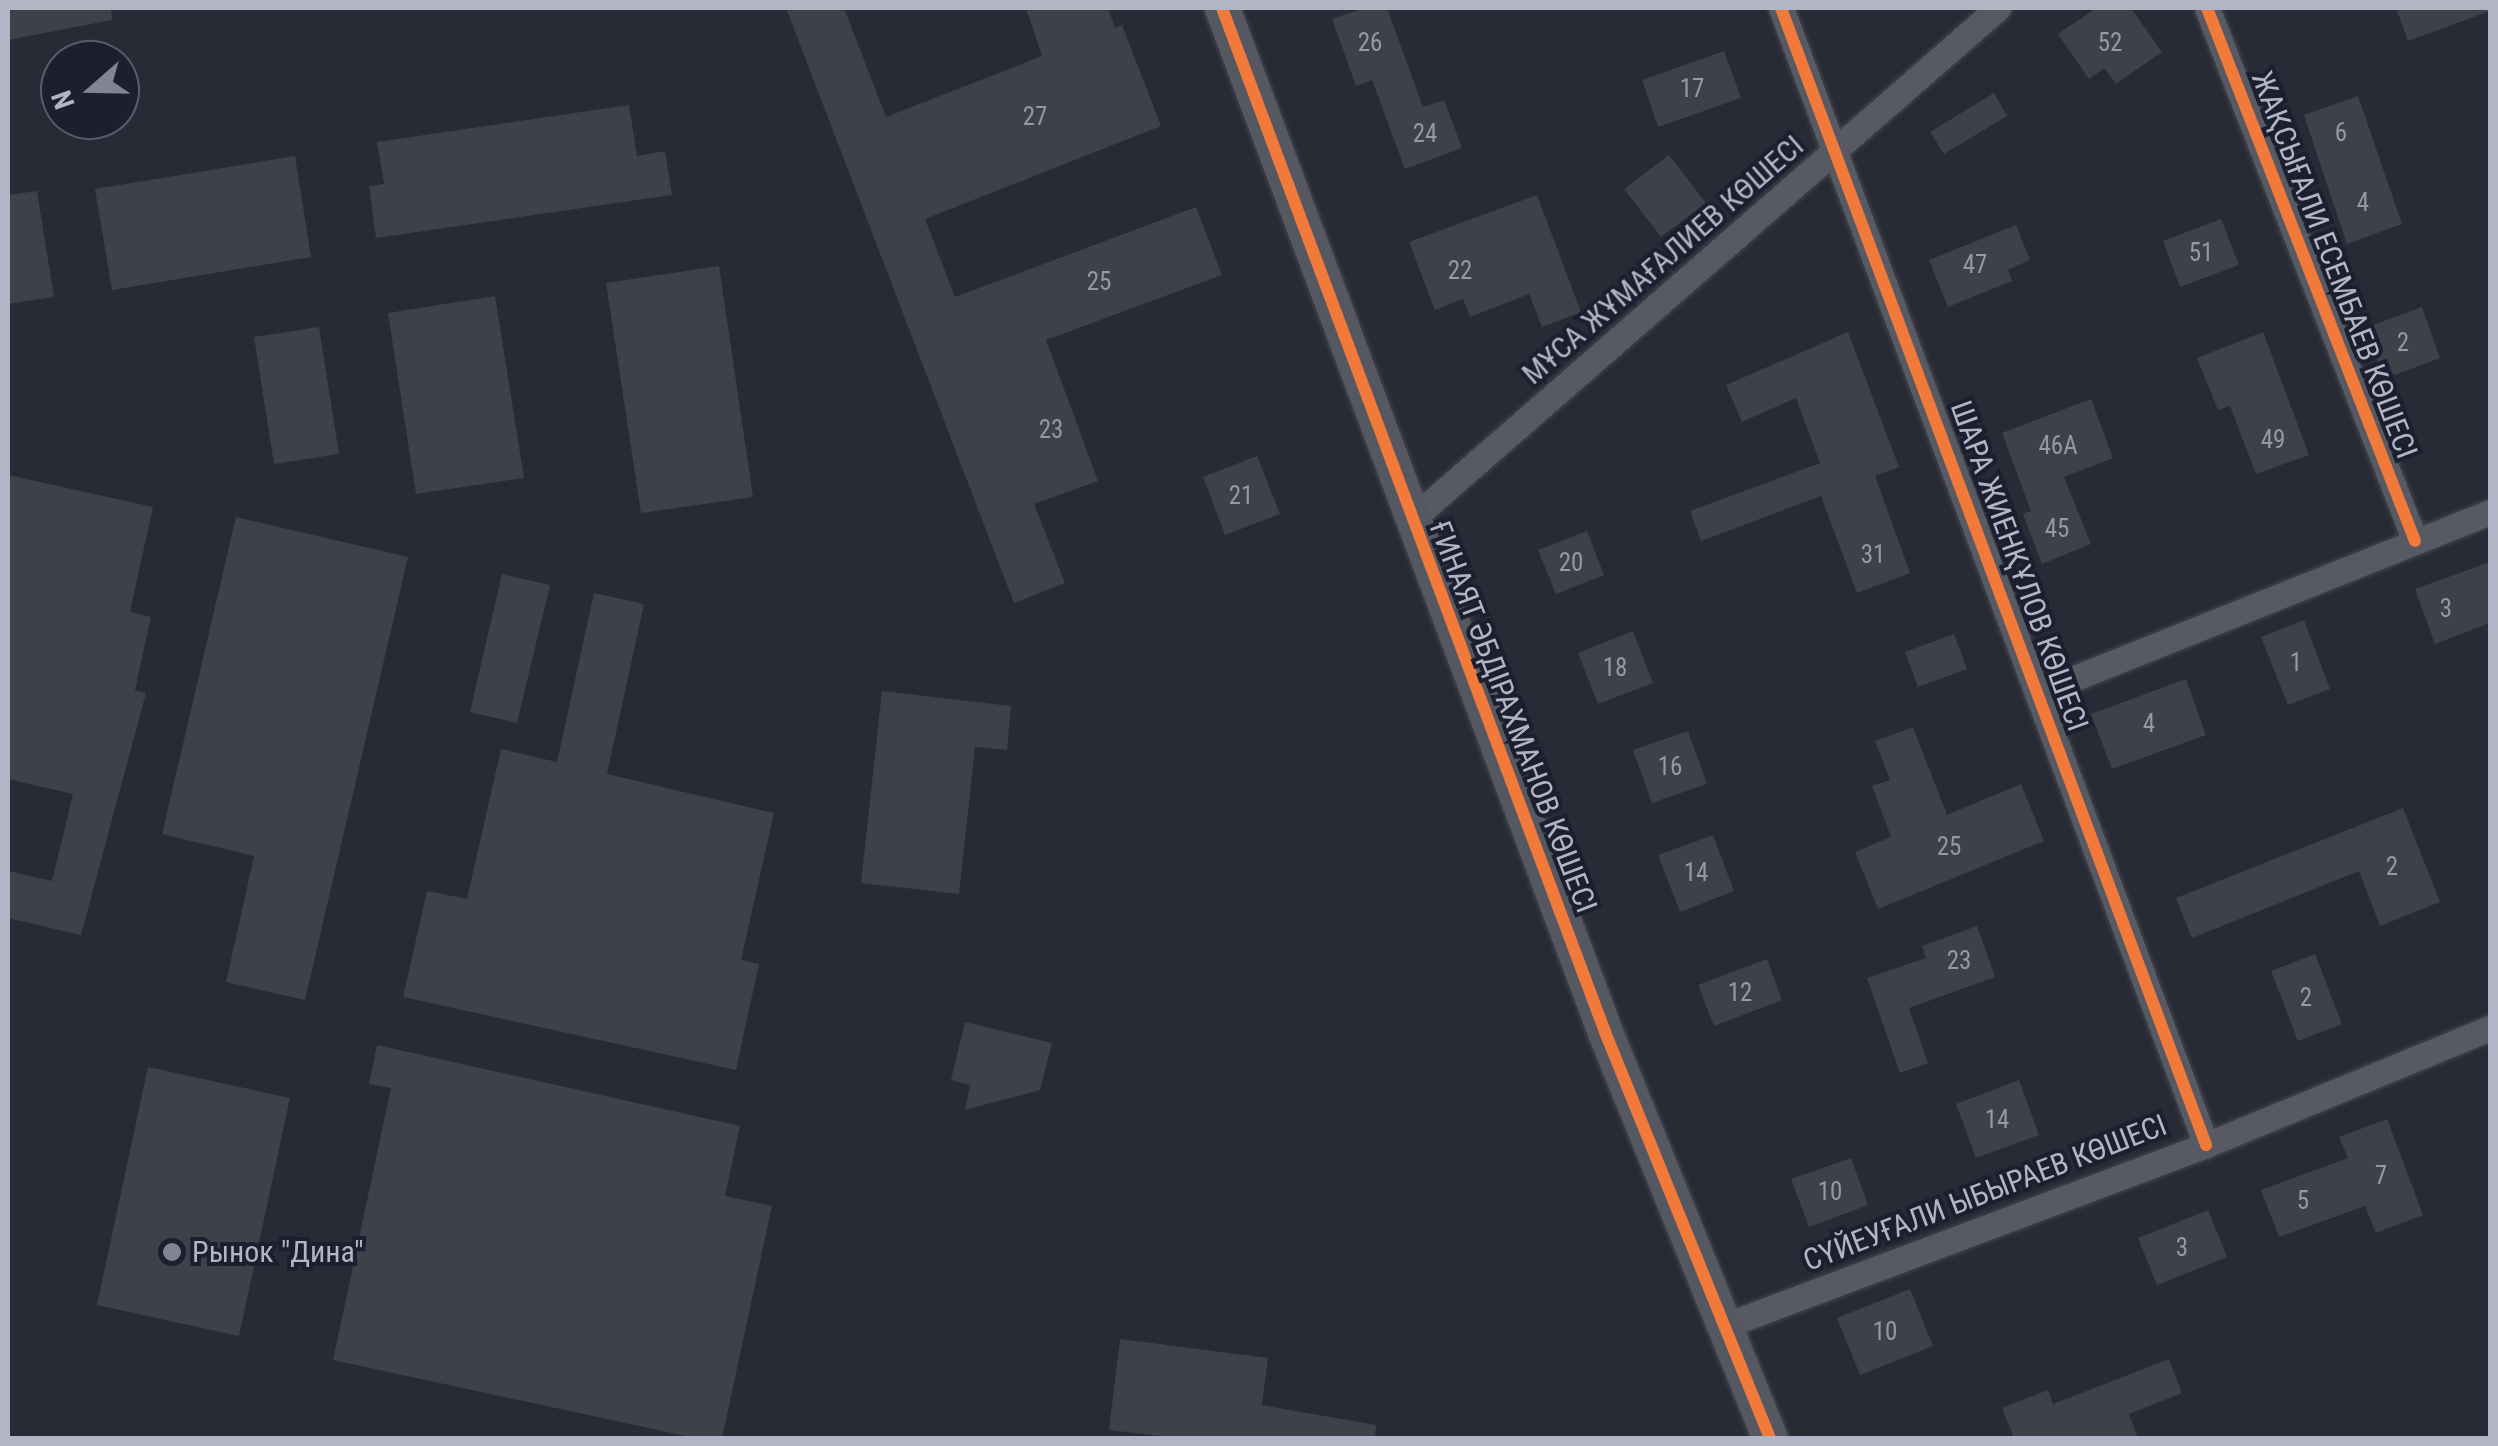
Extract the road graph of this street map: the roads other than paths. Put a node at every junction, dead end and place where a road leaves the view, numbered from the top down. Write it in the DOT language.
graph roads {
  1 [pos="1222,8"];
  2 [pos="1780,8"];
  3 [pos="1998,8"];
  4 [pos="2207,8"];
  5 [pos="1838,152"];
  6 [pos="2490,512"];
  7 [pos="1412,519"];
  8 [pos="2415,541"];
  9 [pos="2040,692"];
  10 [pos="2490,1028"];
  11 [pos="2206,1145"];
  12 [pos="1724,1326"];
  13 [pos="1770,1438"];
  1 -- 7 [label="street, ҒИНАЯТ ӘБДІРАХМАНОВ КӨШЕСІ"];
  2 -- 5 [label="street, ШАРА ЖИЕНҚҰЛОВ КӨШЕСІ"];
  3 -- 5 [label="street, МҰСА ЖҰМАҒАЛИЕВ КӨШЕСІ"];
  4 -- 8 [label="street, ЖАҚСЫҒАЛИ ЕСЕМБАЕВ КӨШЕСI"];
  5 -- 7 [label="street, МҰСА ЖҰМАҒАЛИЕВ КӨШЕСІ"];
  5 -- 9 [label="street, ШАРА ЖИЕНҚҰЛОВ КӨШЕСІ"];
  6 -- 8 [label="street"];
  7 -- 12 [label="street, ҒИНАЯТ ӘБДІРАХМАНОВ КӨШЕСІ"];
  8 -- 9 [label="street"];
  9 -- 11 [label="street, ШАРА ЖИЕНҚҰЛОВ КӨШЕСІ"];
  10 -- 11 [label="street, СҮЙЕУҒАЛИ ЫБЫРАЕВ КӨШЕСI"];
  11 -- 12 [label="street, СҮЙЕУҒАЛИ ЫБЫРАЕВ КӨШЕСI"];
  12 -- 13 [label="street, ҒИНАЯТ ӘБДІРАХМАНОВ КӨШЕСІ"];
}
